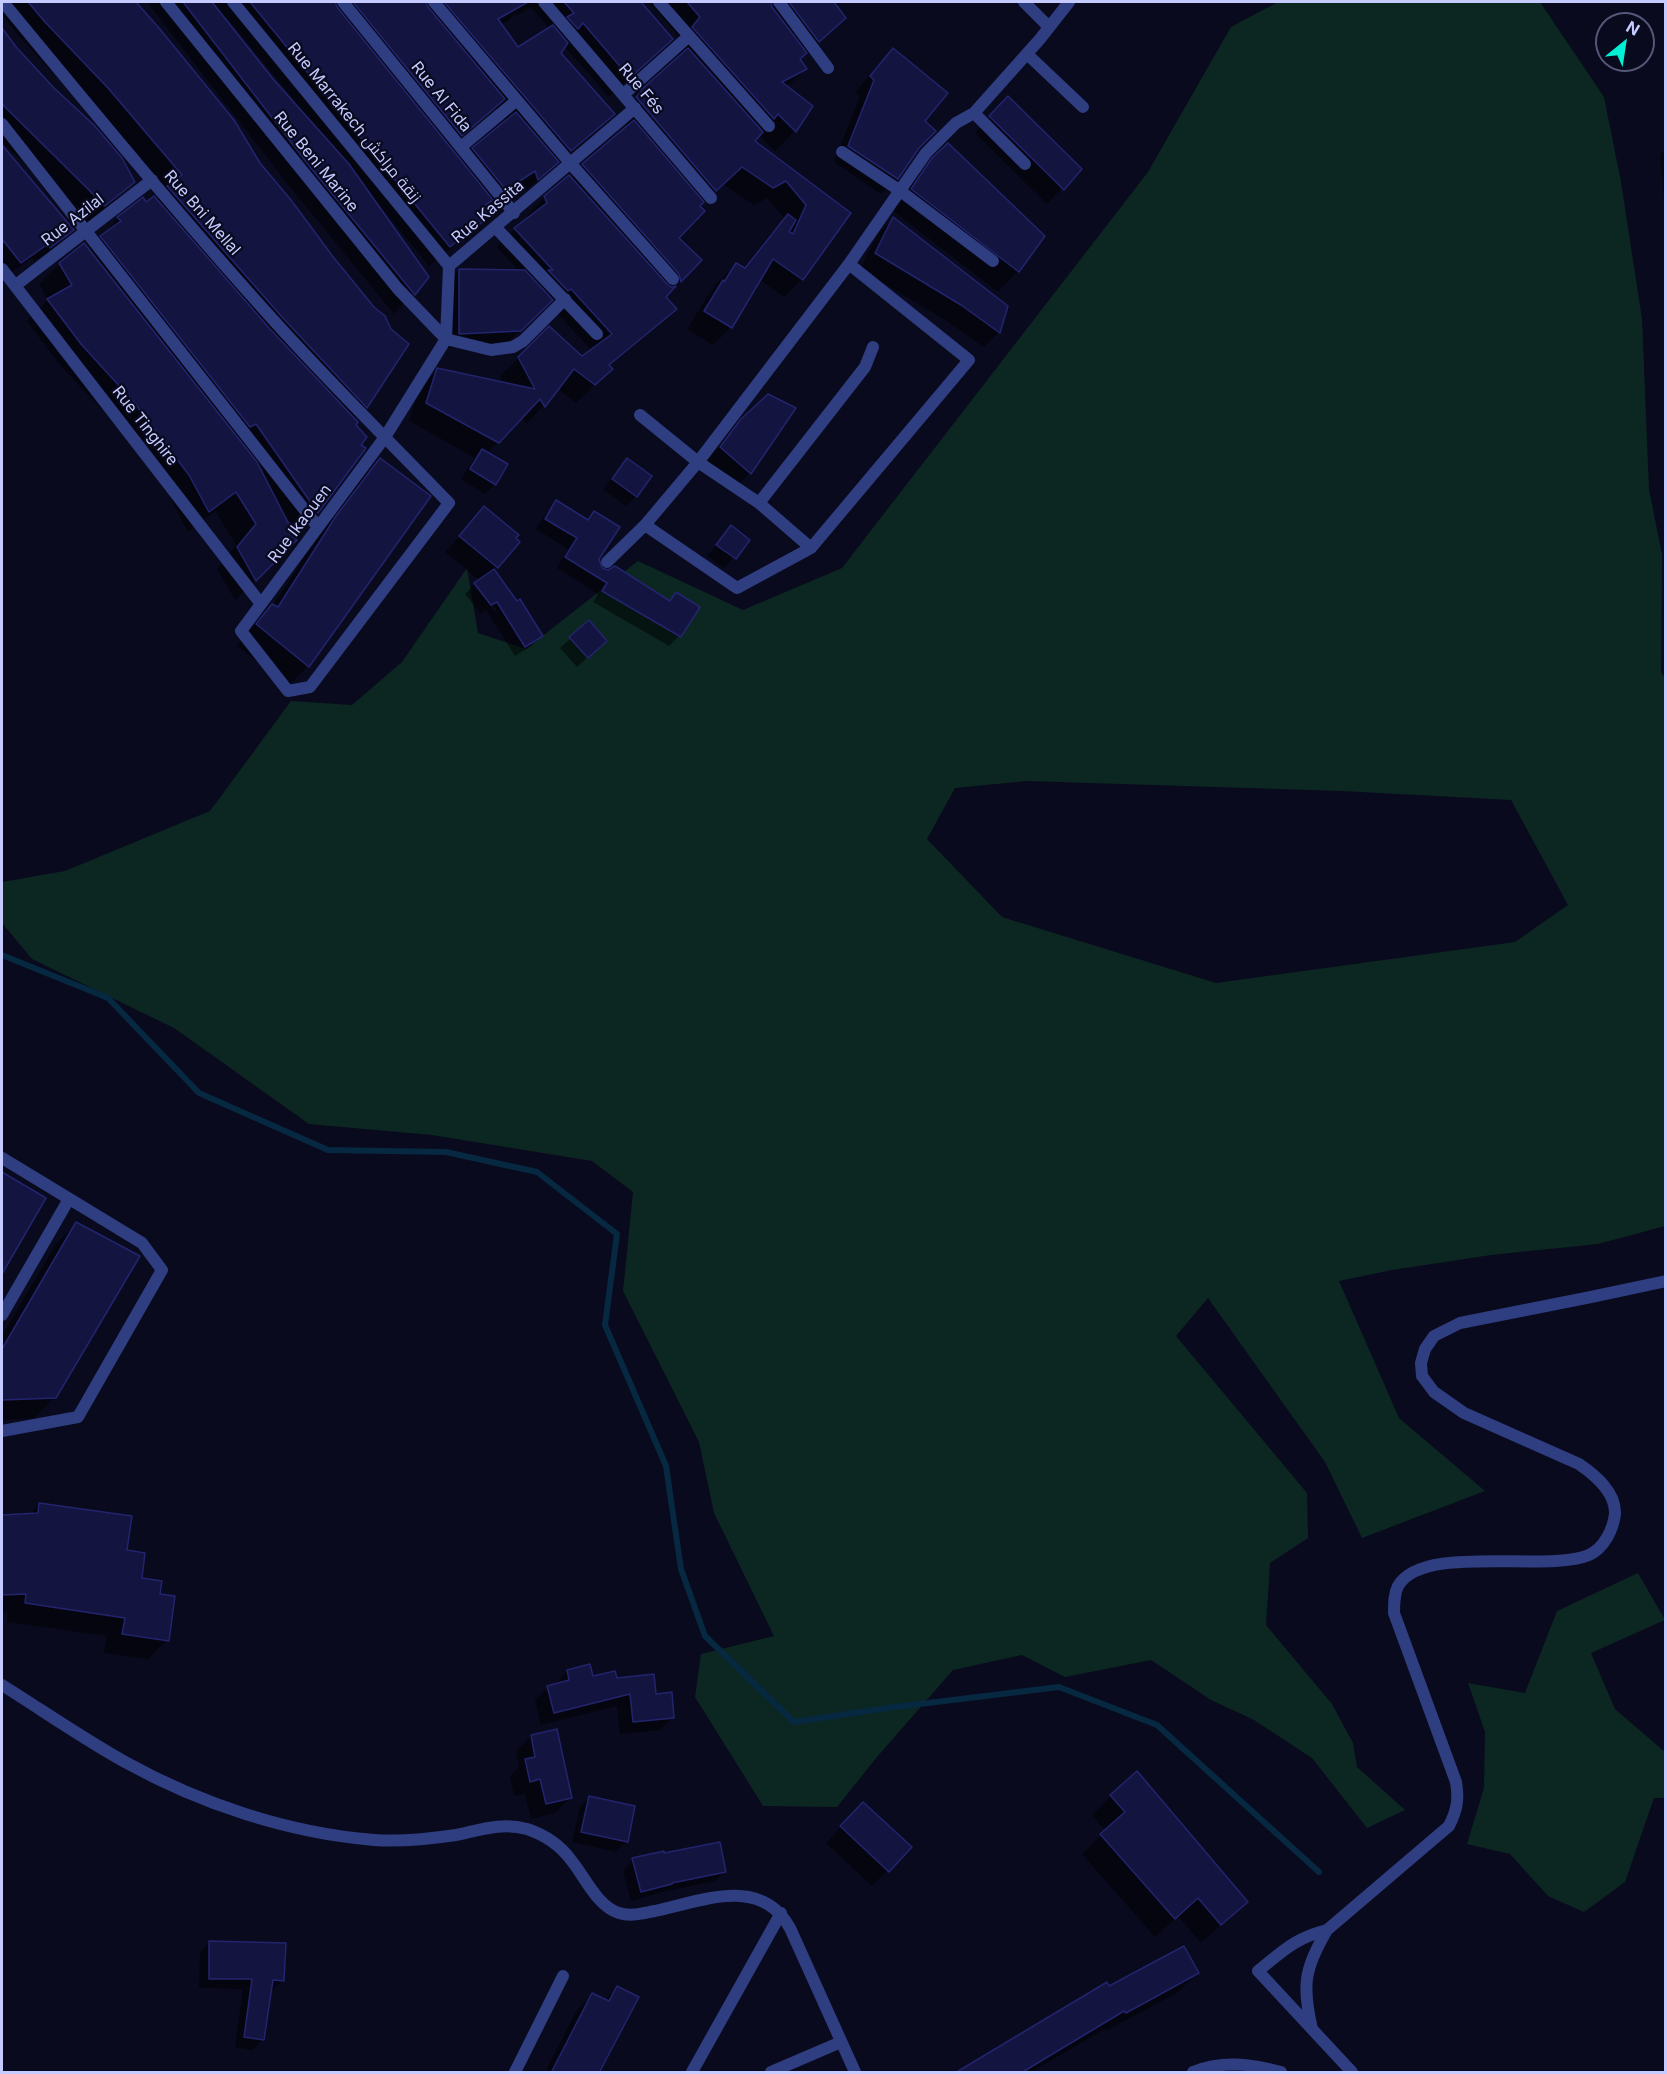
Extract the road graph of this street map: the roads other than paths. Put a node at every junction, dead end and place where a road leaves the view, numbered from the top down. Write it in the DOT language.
graph roads {
  1 [pos="3,2"];
  2 [pos="166,2"];
  3 [pos="233,2"];
  4 [pos="343,2"];
  5 [pos="434,2"];
  6 [pos="544,2"];
  7 [pos="659,2"];
  8 [pos="779,2"];
  9 [pos="1024,2"];
  10 [pos="1068,2"];
  11 [pos="1048,27"];
  12 [pos="689,36"];
  13 [pos="1027,54"];
  14 [pos="828,68"];
  15 [pos="624,94"];
  16 [pos="517,100"];
  17 [pos="1083,107"];
  18 [pos="635,108"];
  19 [pos="974,113"];
  20 [pos="2,124"];
  21 [pos="770,126"];
  22 [pos="461,147"];
  23 [pos="842,152"];
  24 [pos="571,164"];
  25 [pos="1025,164"];
  26 [pos="152,180"];
  27 [pos="899,190"];
  28 [pos="711,198"];
  29 [pos="514,213"];
  30 [pos="496,228"];
  31 [pos="85,231"];
  32 [pos="993,261"];
  33 [pos="849,264"];
  34 [pos="449,266"];
  35 [pos="2,269"];
  36 [pos="674,279"];
  37 [pos="16,285"];
  38 [pos="564,299"];
  39 [pos="597,334"];
  40 [pos="446,339"];
  41 [pos="873,347"];
  42 [pos="640,416"];
  43 [pos="385,437"];
  44 [pos="698,462"];
  45 [pos="759,503"];
  46 [pos="645,525"];
  47 [pos="318,527"];
  48 [pos="811,548"];
  49 [pos="607,562"];
  50 [pos="261,604"];
  51 [pos="241,631"];
  52 [pos="2,1158"];
  53 [pos="69,1199"];
  54 [pos="1665,1281"];
  55 [pos="2,1315"];
  56 [pos="2,1431"];
  57 [pos="2,1685"];
  58 [pos="781,1914"];
  59 [pos="1327,1930"];
  60 [pos="563,1976"];
  61 [pos="1312,2030"];
  62 [pos="841,2042"];
  63 [pos="515,2073"];
  64 [pos="692,2073"];
  65 [pos="771,2073"];
  66 [pos="855,2073"];
  67 [pos="1193,2073"];
  68 [pos="1281,2073"];
  69 [pos="1353,2073"];
  1 -- 26 [label="street, Rue Bni Mellal"];
  2 -- 40 [label="street, Rue Beni Marine"];
  3 -- 34 [label="street, Rue Marrakech زنقة مراكش"];
  4 -- 22 [label="street, Rue Al Fida"];
  5 -- 16 [label="street"];
  6 -- 15 [label="street, Rue Fés"];
  7 -- 12 [label="street"];
  8 -- 14 [label="street"];
  9 -- 11 [label="street"];
  10 -- 11 [label="street"];
  11 -- 13 [label="street"];
  12 -- 15 [label="street"];
  12 -- 21 [label="street"];
  13 -- 17 [label="street"];
  13 -- 19 [label="street"];
  15 -- 18 [label="street, Rue Fés"];
  16 -- 22 [label="street"];
  16 -- 24 [label="street"];
  18 -- 24 [label="street, Rue Kassita"];
  18 -- 28 [label="street, Rue Fés"];
  19 -- 25 [label="street"];
  19 -- 27 [label="street"];
  20 -- 31 [label="street"];
  22 -- 29 [label="street, Rue Al Fida"];
  23 -- 27 [label="street"];
  24 -- 29 [label="street, Rue Kassita"];
  24 -- 36 [label="street"];
  26 -- 31 [label="street, Rue Azilal"];
  26 -- 43 [label="street, Rue Bni Mellal"];
  27 -- 32 [label="street"];
  27 -- 33 [label="street"];
  29 -- 30 [label="street, Rue Kassita"];
  30 -- 34 [label="street, Rue Kassita"];
  30 -- 38 [label="street"];
  31 -- 37 [label="street, Rue Azilal"];
  31 -- 47 [label="street"];
  33 -- 44 [label="street"];
  33 -- 48 [label="street"];
  34 -- 40 [label="street, Rue Kassita"];
  35 -- 37 [label="street, Rue Tinghire"];
  37 -- 50 [label="street, Rue Tinghire"];
  38 -- 39 [label="street"];
  38 -- 40 [label="street"];
  40 -- 43 [label="street, Rue Kassita"];
  41 -- 45 [label="street"];
  42 -- 44 [label="street"];
  43 -- 47 [label="street, Rue Ikaouen"];
  43 -- 51 [label="street, Rue Bni Mellal"];
  44 -- 45 [label="street"];
  44 -- 46 [label="street"];
  45 -- 48 [label="street"];
  46 -- 48 [label="street"];
  46 -- 49 [label="street"];
  47 -- 50 [label="street, Rue Ikaouen"];
  50 -- 51 [label="street, Rue Ikaouen"];
  52 -- 53 [label="street"];
  53 -- 55 [label="street"];
  53 -- 56 [label="street"];
  54 -- 59 [label="street"];
  57 -- 58 [label="street"];
  58 -- 62 [label="street"];
  58 -- 64 [label="street"];
  59 -- 61 [label="street"];
  59 -- 61 [label="street"];
  60 -- 63 [label="street"];
  61 -- 69 [label="street"];
  62 -- 65 [label="street"];
  62 -- 66 [label="street"];
  67 -- 68 [label="street"];
}
